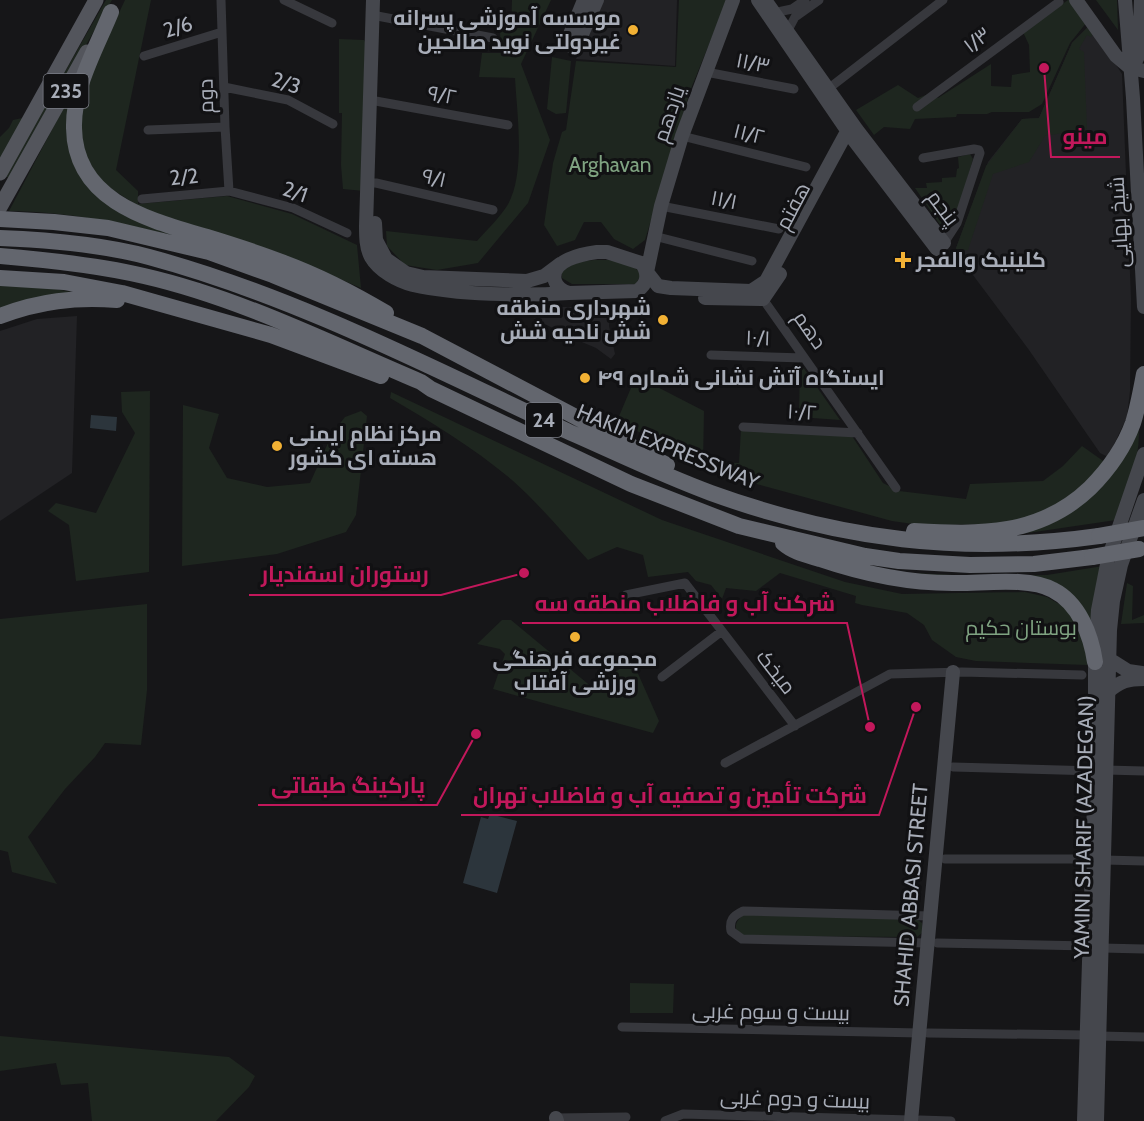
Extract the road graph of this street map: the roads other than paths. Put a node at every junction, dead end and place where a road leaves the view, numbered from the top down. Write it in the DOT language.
graph roads {
  1 [pos="96,0"];
  2 [pos="221,0"];
  3 [pos="284,0"];
  4 [pos="373,0"];
  5 [pos="382,0"];
  6 [pos="584,0"];
  7 [pos="597,0"];
  8 [pos="733,0"];
  9 [pos="758,0"];
  10 [pos="765,0"];
  11 [pos="805,0"];
  12 [pos="819,0"];
  13 [pos="943,0"];
  14 [pos="1076,0"];
  15 [pos="1125,0"];
  16 [pos="1141,0"];
  17 [pos="1058,1"];
  18 [pos="114,6"];
  19 [pos="773,13"];
  20 [pos="377,16"];
  21 [pos="332,23"];
  22 [pos="1144,26"];
  23 [pos="222,32"];
  24 [pos="787,32"];
  25 [pos="493,38"];
  26 [pos="144,56"];
  27 [pos="1130,67"];
  28 [pos="1144,71"];
  29 [pos="706,72"];
  30 [pos="1144,80"];
  31 [pos="224,87"];
  32 [pos="794,89"];
  33 [pos="828,89"];
  34 [pos="1133,98"];
  35 [pos="374,100"];
  36 [pos="917,107"];
  37 [pos="333,124"];
  38 [pos="508,125"];
  39 [pos="225,127"];
  40 [pos="148,130"];
  41 [pos="852,131"];
  42 [pos="682,136"];
  43 [pos="923,158"];
  44 [pos="806,167"];
  45 [pos="0,173"];
  46 [pos="371,183"];
  47 [pos="229,191"];
  48 [pos="142,199"];
  49 [pos="661,206"];
  50 [pos="0,207"];
  51 [pos="493,210"];
  52 [pos="0,219"];
  53 [pos="779,229"];
  54 [pos="347,233"];
  55 [pos="0,237"];
  56 [pos="653,240"];
  57 [pos="944,243"];
  58 [pos="0,256"];
  59 [pos="624,257"];
  60 [pos="752,261"];
  61 [pos="560,264"];
  62 [pos="646,272"];
  63 [pos="0,278"];
  64 [pos="637,291"];
  65 [pos="569,293"];
  66 [pos="760,294"];
  67 [pos="164,304"];
  68 [pos="1144,307"];
  69 [pos="0,316"];
  70 [pos="422,336"];
  71 [pos="711,355"];
  72 [pos="804,358"];
  73 [pos="1144,374"];
  74 [pos="431,389"];
  75 [pos="743,427"];
  76 [pos="858,433"];
  77 [pos="1144,454"];
  78 [pos="896,488"];
  79 [pos="711,493"];
  80 [pos="1144,500"];
  81 [pos="791,517"];
  82 [pos="773,534"];
  83 [pos="1107,537"];
  84 [pos="1140,541"];
  85 [pos="626,594"];
  86 [pos="722,632"];
  87 [pos="1102,661"];
  88 [pos="958,672"];
  89 [pos="1082,675"];
  90 [pos="1138,676"];
  91 [pos="662,677"];
  92 [pos="1108,692"];
  93 [pos="795,726"];
  94 [pos="725,762"];
  95 [pos="953,767"];
  96 [pos="1101,770"];
  97 [pos="1144,771"];
  98 [pos="947,791"];
  99 [pos="940,859"];
  100 [pos="1098,859"];
  101 [pos="1144,861"];
  102 [pos="935,916"];
  103 [pos="932,943"];
  104 [pos="1095,947"];
  105 [pos="1144,949"];
  106 [pos="622,1027"];
  107 [pos="924,1033"];
  108 [pos="1093,1036"];
  109 [pos="1144,1037"];
  110 [pos="626,1118"];
  111 [pos="556,1119"];
  112 [pos="665,1121"];
  113 [pos="915,1121"];
  114 [pos="951,1121"];
  115 [pos="1084,1121"];
  116 [pos="1097,1121"];
  1 -- 45 [label="main road, 235"];
  2 -- 23 [label="street, دوم"];
  3 -- 21 [label="street"];
  4 -- 20 [label="street"];
  5 -- 20 [label="street"];
  6 -- 7 [label="street"];
  8 -- 29 [label="street, یازدهم"];
  9 -- 41 [label="street"];
  10 -- 19 [label="street"];
  11 -- 19 [label="street"];
  12 -- 24 [label="street"];
  13 -- 33 [label="street"];
  14 -- 27 [label="street"];
  15 -- 27 [label="street, شیخ بهایی"];
  16 -- 22 [label="street"];
  16 -- 27 [label="street"];
  17 -- 36 [label="street, ۱/۳"];
  18 -- 50 [label="main road, 235"];
  18 -- 70 [label="highway"];
  19 -- 24 [label="street"];
  20 -- 25 [label="street"];
  20 -- 35 [label="street"];
  23 -- 26 [label="street, 2/6"];
  23 -- 31 [label="street, دوم"];
  24 -- 33 [label="street"];
  27 -- 28 [label="street"];
  27 -- 34 [label="street, شیخ بهایی"];
  29 -- 32 [label="street, ۱۱/۳"];
  29 -- 42 [label="street, یازدهم"];
  30 -- 34 [label="street"];
  31 -- 37 [label="street, 2/3"];
  31 -- 39 [label="street, دوم"];
  33 -- 41 [label="street"];
  34 -- 68 [label="street, شیخ بهایی"];
  35 -- 38 [label="street, ۹/۲"];
  35 -- 46 [label="street"];
  39 -- 40 [label="street"];
  39 -- 47 [label="street, دوم"];
  41 -- 57 [label="street, پنجم"];
  41 -- 66 [label="street, هفتم"];
  42 -- 44 [label="street, ۱۱/۲"];
  42 -- 49 [label="street, یازدهم"];
  43 -- 57 [label="street"];
  46 -- 51 [label="street, ۹/۱"];
  46 -- 61 [label="street"];
  46 -- 65 [label="street"];
  47 -- 48 [label="street, 2/2"];
  47 -- 54 [label="street, 2/1"];
  49 -- 53 [label="street, ۱۱/۱"];
  49 -- 56 [label="street, یازدهم"];
  52 -- 70 [label="highway"];
  55 -- 79 [label="highway, HAKIM EXPRESSWAY / 24"];
  56 -- 59 [label="street"];
  56 -- 60 [label="street"];
  56 -- 62 [label="street, یازدهم"];
  58 -- 74 [label="highway, HAKIM EXPRESSWAY / 24"];
  59 -- 61 [label="street"];
  59 -- 62 [label="street"];
  61 -- 65 [label="street"];
  62 -- 64 [label="street, یازدهم"];
  62 -- 66 [label="street"];
  63 -- 67 [label="highway"];
  64 -- 65 [label="street"];
  64 -- 66 [label="street"];
  66 -- 72 [label="street, دهم"];
  67 -- 69 [label="highway"];
  67 -- 74 [label="highway"];
  70 -- 79 [label="highway"];
  71 -- 72 [label="street, ۱۰/۱"];
  72 -- 76 [label="street, دهم"];
  73 -- 81 [label="highway"];
  74 -- 82 [label="highway, HAKIM EXPRESSWAY / 24"];
  75 -- 76 [label="street, ۱۰/۲"];
  76 -- 78 [label="street, دهم"];
  77 -- 83 [label="street"];
  79 -- 81 [label="highway, HAKIM EXPRESSWAY / 24"];
  80 -- 84 [label="street"];
  81 -- 83 [label="highway, HAKIM EXPRESSWAY / 24"];
  82 -- 84 [label="highway, HAKIM EXPRESSWAY / 24, bridge"];
  82 -- 87 [label="highway"];
  83 -- 84 [label="highway, 24, bridge"];
  83 -- 87 [label="street, YAMINI SHARIF (AZADEGAN)"];
  84 -- 87 [label="street, YAMINI SHARIF (AZADEGAN)"];
  85 -- 86 [label="street, میخک"];
  86 -- 91 [label="street"];
  86 -- 93 [label="street, میخک"];
  87 -- 90 [label="street"];
  87 -- 92 [label="street, YAMINI SHARIF (AZADEGAN)"];
  87 -- 96 [label="street, YAMINI SHARIF (AZADEGAN)"];
  88 -- 89 [label="street"];
  88 -- 93 [label="street"];
  88 -- 95 [label="street, SHAHID ABBASI STREET"];
  88 -- 98 [label="street, SHAHID ABBASI STREET"];
  90 -- 92 [label="street"];
  92 -- 96 [label="street, YAMINI SHARIF (AZADEGAN)"];
  93 -- 94 [label="street"];
  95 -- 96 [label="street"];
  95 -- 98 [label="street, SHAHID ABBASI STREET"];
  96 -- 97 [label="street"];
  96 -- 100 [label="street, YAMINI SHARIF (AZADEGAN)"];
  98 -- 99 [label="street, SHAHID ABBASI STREET"];
  99 -- 100 [label="street"];
  99 -- 102 [label="street, SHAHID ABBASI STREET"];
  100 -- 101 [label="street"];
  100 -- 104 [label="street, YAMINI SHARIF (AZADEGAN)"];
  102 -- 103 [label="street, SHAHID ABBASI STREET"];
  102 -- 103 [label="street"];
  103 -- 104 [label="street"];
  103 -- 107 [label="street, SHAHID ABBASI STREET"];
  104 -- 105 [label="street"];
  104 -- 108 [label="street, YAMINI SHARIF (AZADEGAN)"];
  106 -- 107 [label="street, بیست و سوم غربی"];
  107 -- 108 [label="street, بیست و سوم غربی"];
  107 -- 113 [label="street, SHAHID ABBASI STREET"];
  108 -- 109 [label="street, بیست و سوم غربی"];
  108 -- 115 [label="street, YAMINI SHARIF (AZADEGAN)"];
  108 -- 116 [label="street, YAMINI SHARIF (AZADEGAN)"];
  110 -- 111 [label="street"];
  112 -- 113 [label="street, بیست و دوم غربی"];
  113 -- 114 [label="street, بیست و دوم غربی"];
}
